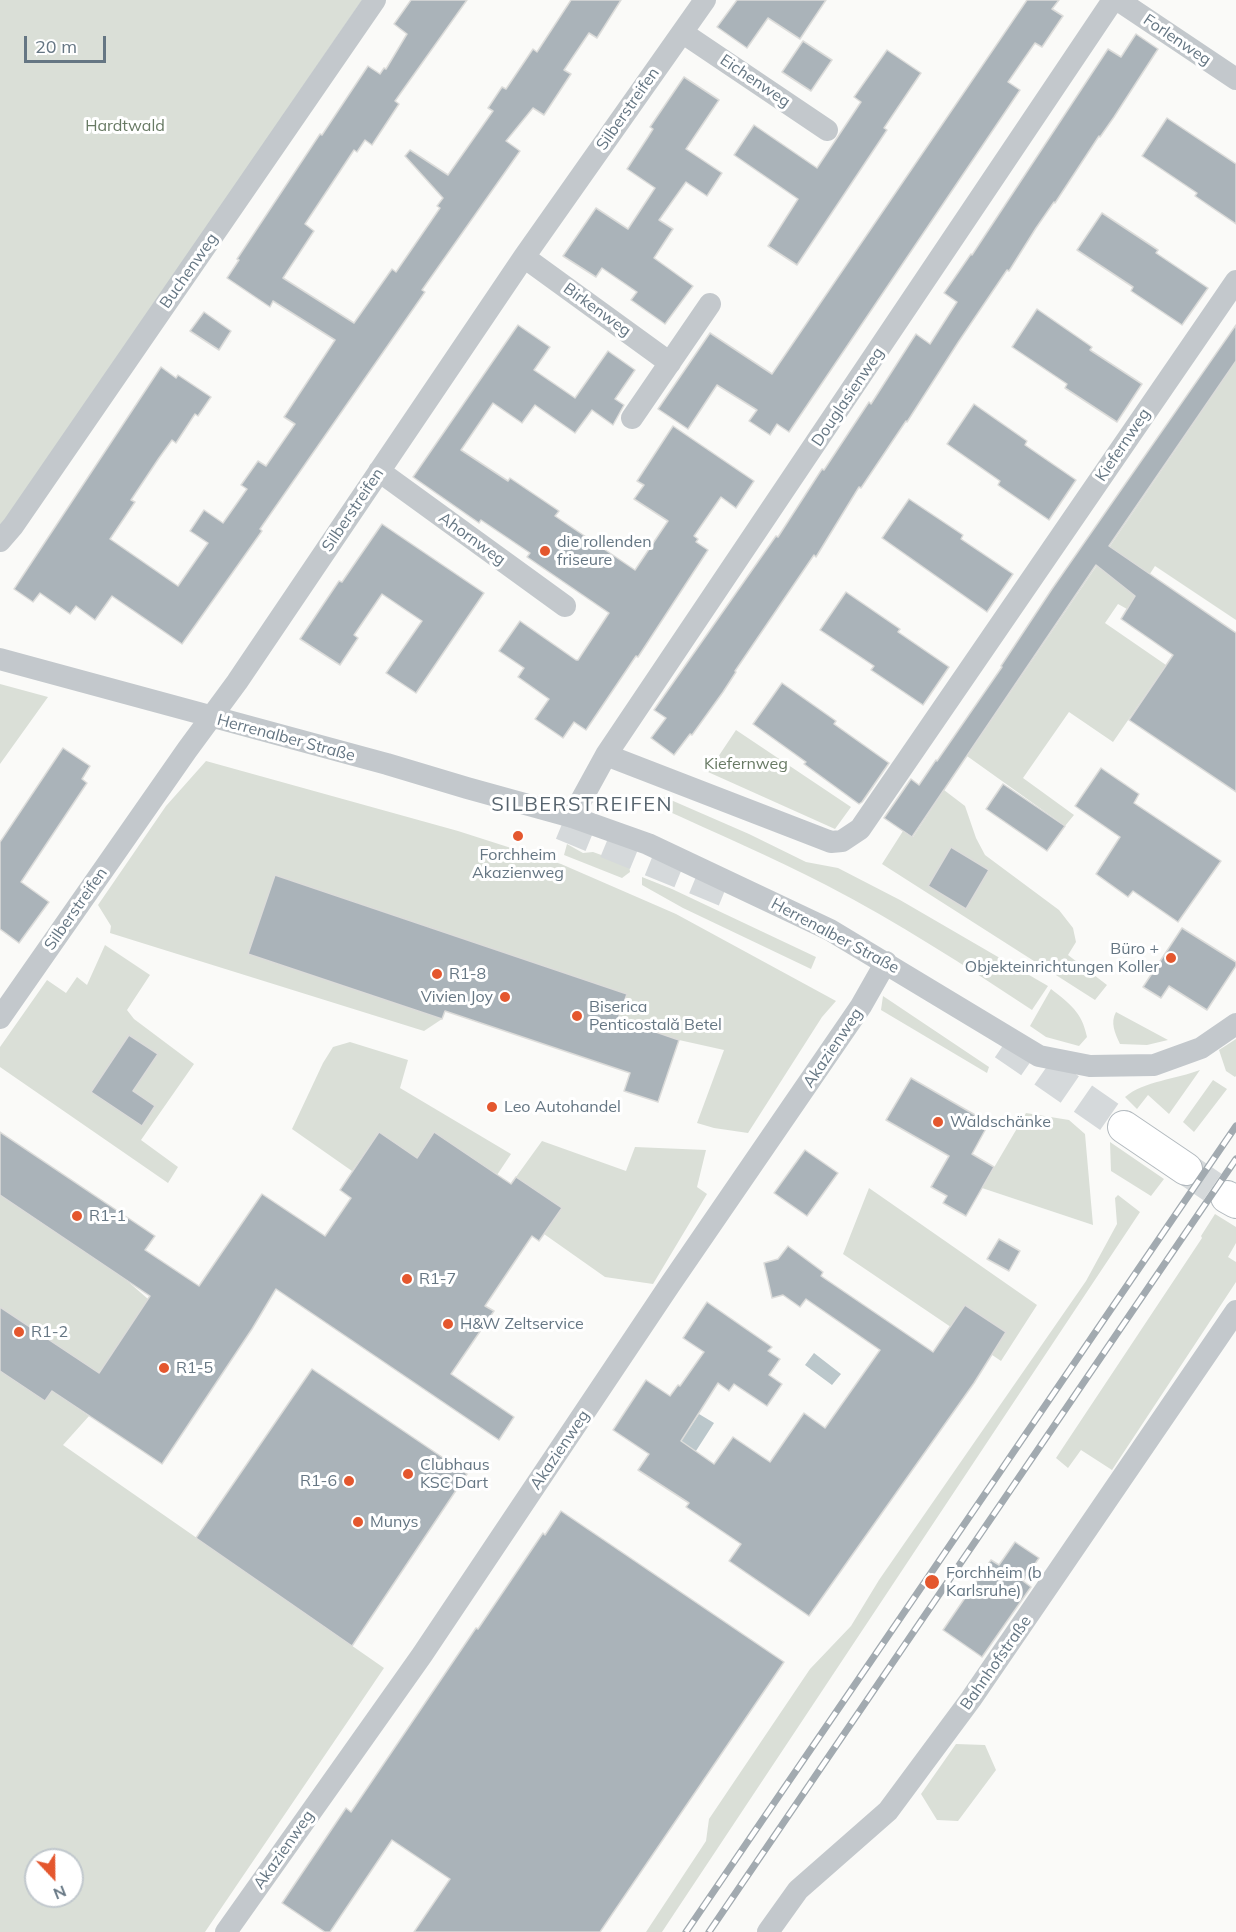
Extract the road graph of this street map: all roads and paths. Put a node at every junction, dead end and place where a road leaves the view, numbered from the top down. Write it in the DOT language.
graph roads {
  1 [pos="375,0"];
  2 [pos="705,0"];
  3 [pos="1113,0"];
  4 [pos="1118,0"];
  5 [pos="683,33"];
  6 [pos="1236,79"];
  7 [pos="827,130"];
  8 [pos="524,257"];
  9 [pos="1236,281"];
  10 [pos="710,304"];
  11 [pos="670,363"];
  12 [pos="632,418"];
  13 [pos="379,471"];
  14 [pos="0,541"];
  15 [pos="565,606"];
  16 [pos="0,659"];
  17 [pos="212,718"];
  18 [pos="606,756"];
  19 [pos="573,817"];
  20 [pos="886,962"];
  21 [pos="0,1018"];
  22 [pos="1236,1024"];
  23 [pos="1124,1127"];
  24 [pos="1186,1169"];
  25 [pos="1236,1311"];
  26 [pos="226,1932"];
  27 [pos="768,1932"];
  1 -- 14 [label="street, Buchenweg"];
  2 -- 5 [label="street, Silberstreifen"];
  3 -- 18 [label="street, Douglasienweg"];
  4 -- 6 [label="street, Forlenweg"];
  5 -- 7 [label="street, Eichenweg"];
  5 -- 8 [label="street, Silberstreifen"];
  8 -- 11 [label="street, Birkenweg"];
  8 -- 13 [label="street, Silberstreifen"];
  9 -- 18 [label="street, Kiefernweg"];
  10 -- 11 [label="street"];
  11 -- 12 [label="street"];
  13 -- 15 [label="street, Ahornweg"];
  13 -- 17 [label="street, Silberstreifen"];
  16 -- 17 [label="street, Herrenalber Straße"];
  17 -- 19 [label="street, Herrenalber Straße"];
  17 -- 21 [label="street, Silberstreifen"];
  18 -- 19 [label="street, Douglasienweg"];
  19 -- 20 [label="street, Herrenalber Straße"];
  20 -- 22 [label="street, Herrenalber Straße"];
  20 -- 26 [label="street, Akazienweg"];
  23 -- 24 [label="main road"];
  25 -- 27 [label="street, Bahnhofstraße"];
}
